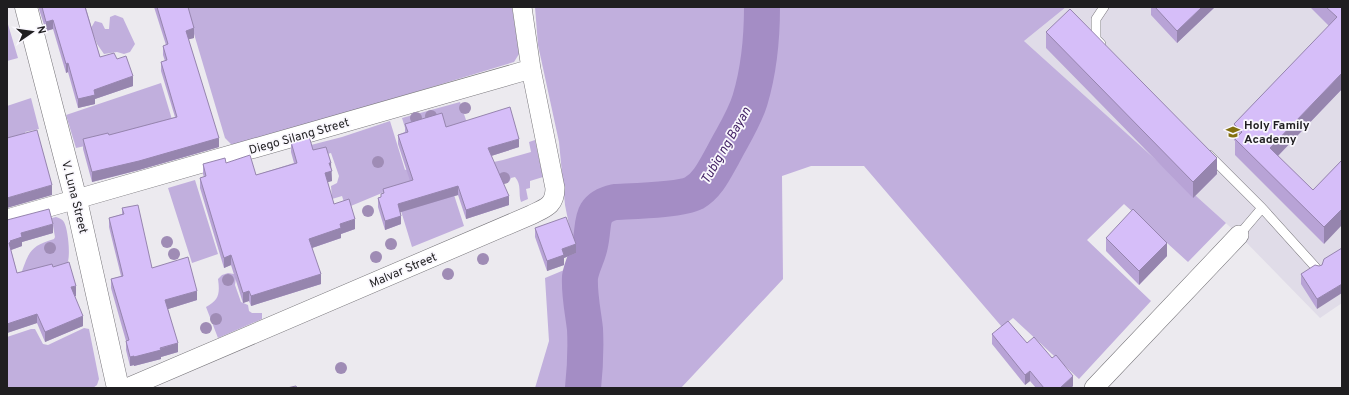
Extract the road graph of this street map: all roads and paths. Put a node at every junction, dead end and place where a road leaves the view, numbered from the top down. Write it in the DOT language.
graph roads {
  1 [pos="26,7"];
  2 [pos="522,7"];
  3 [pos="1104,7"];
  4 [pos="1107,50"];
  5 [pos="531,69"];
  6 [pos="1201,146"];
  7 [pos="76,200"];
  8 [pos="1262,208"];
  9 [pos="7,220"];
  10 [pos="1239,235"];
  11 [pos="1318,270"];
  12 [pos="118,388"];
  13 [pos="127,388"];
  14 [pos="1094,388"];
  1 -- 7 [label="street, V. Luna Street"];
  2 -- 5 [label="street"];
  3 -- 4 [label="lane"];
  5 -- 7 [label="street, Diego Silang Street"];
  5 -- 13 [label="street, Malvar Street"];
  6 -- 8 [label="lane"];
  7 -- 9 [label="street, Diego Silang Street"];
  7 -- 12 [label="street, V. Luna Street"];
  8 -- 10 [label="lane"];
  8 -- 11 [label="lane"];
  10 -- 14 [label="street"];
}
